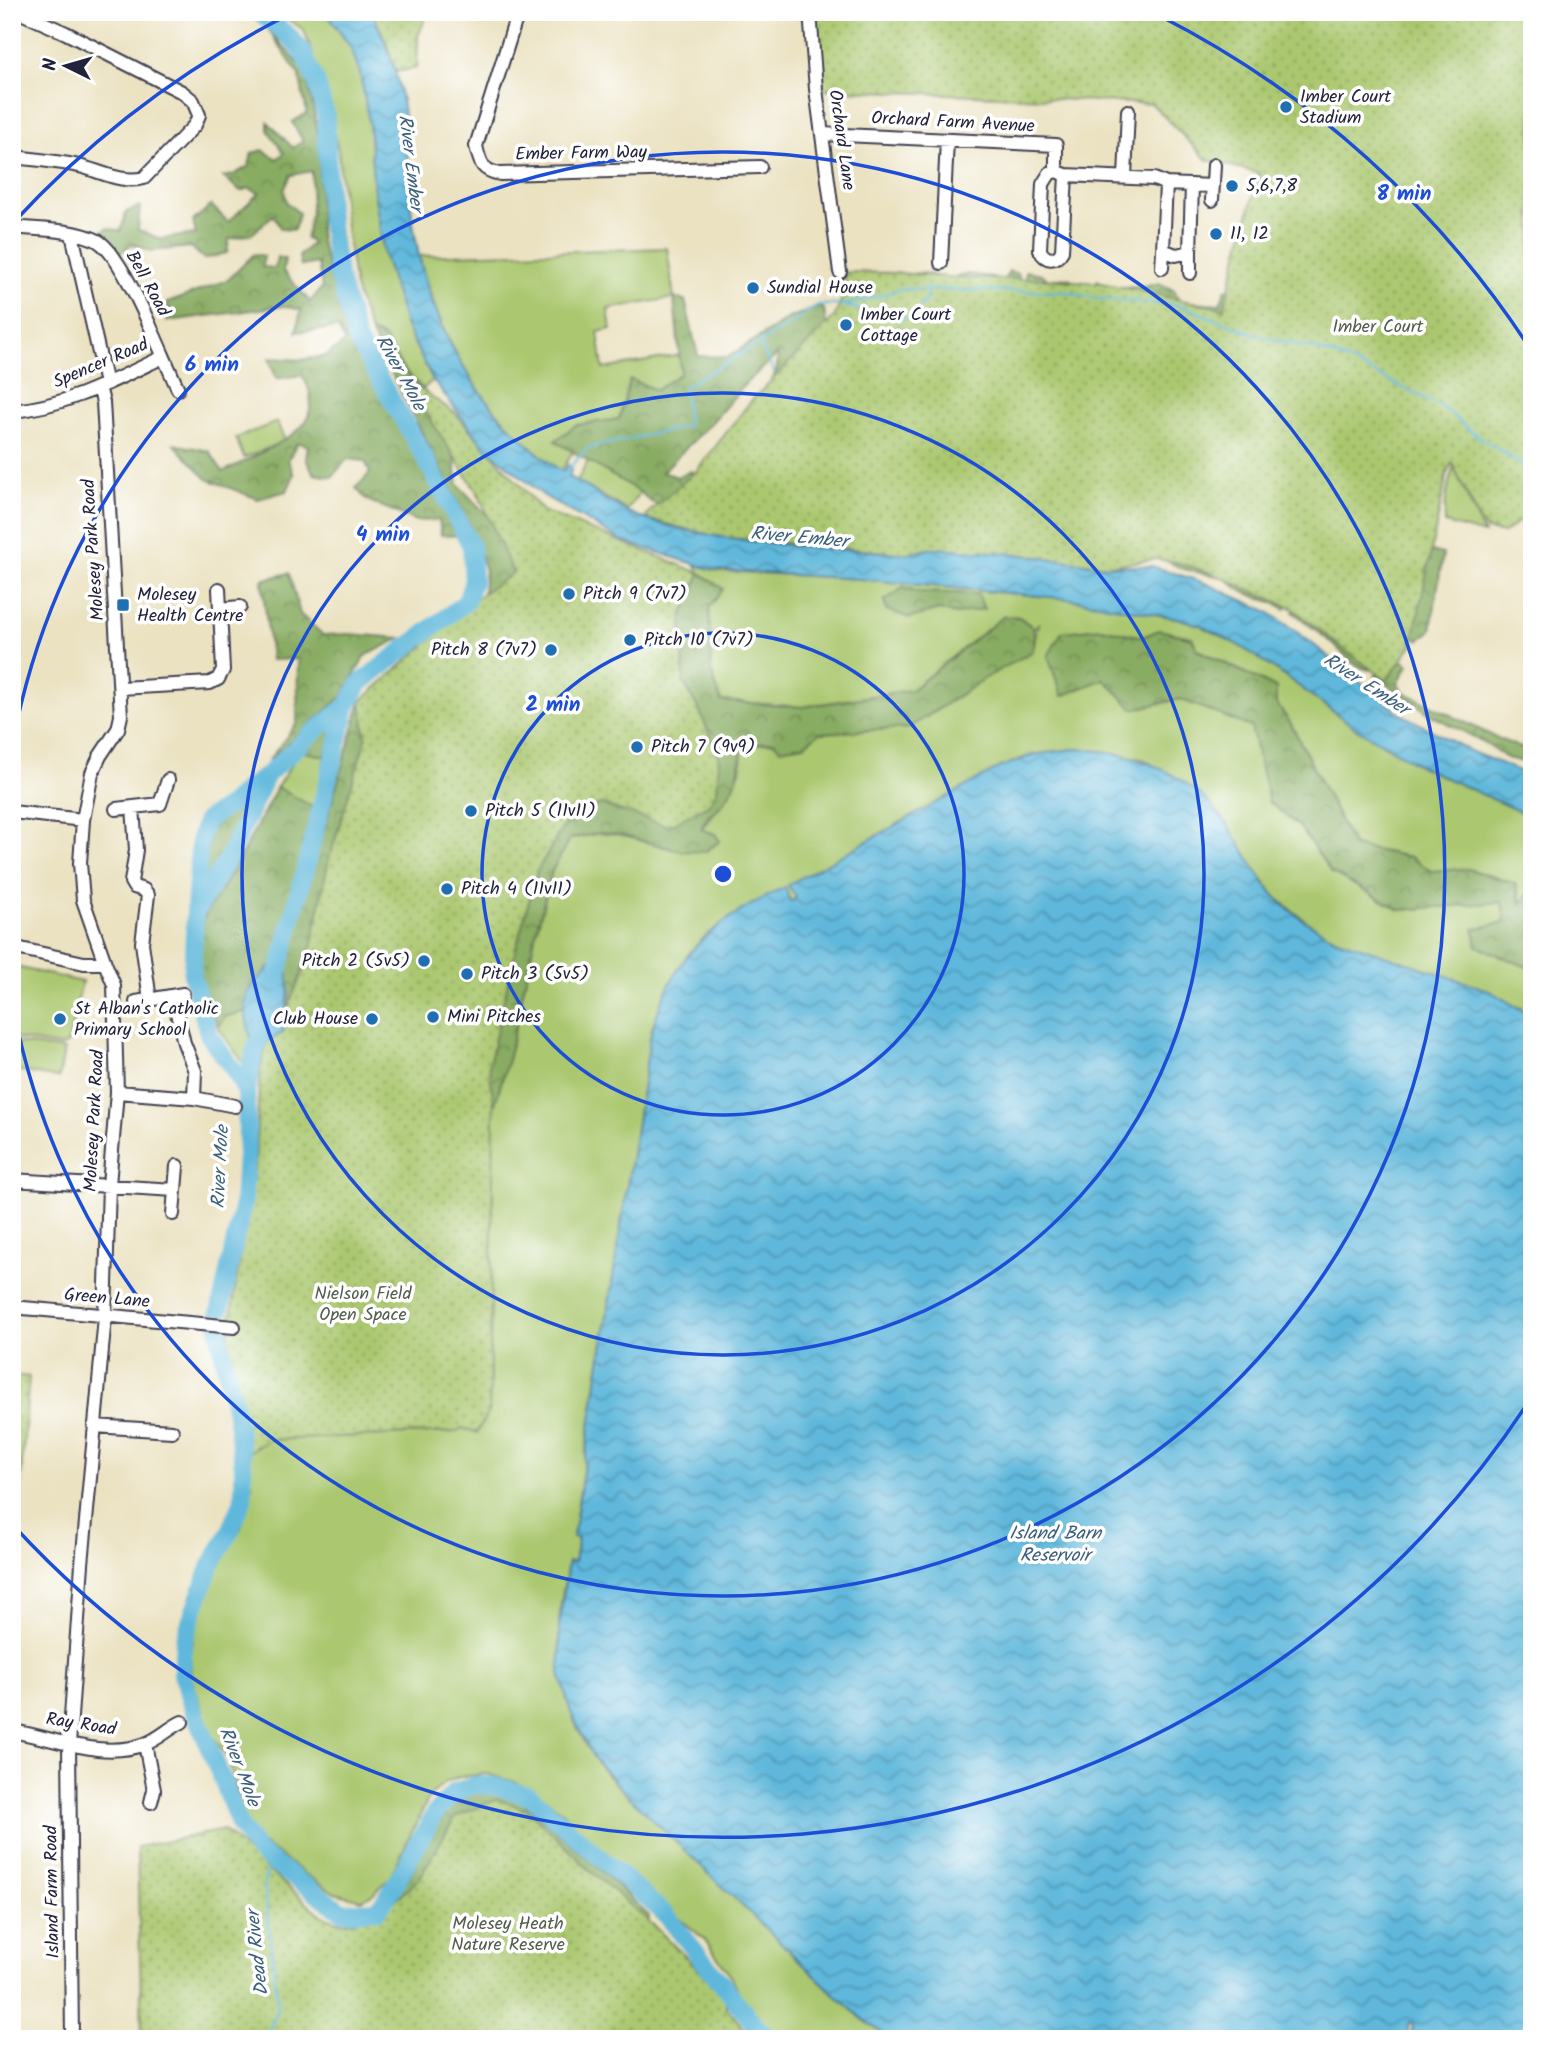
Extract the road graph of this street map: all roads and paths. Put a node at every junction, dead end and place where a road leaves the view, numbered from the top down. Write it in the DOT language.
graph roads {
  1 [pos="19,12"];
  2 [pos="518,12"];
  3 [pos="810,12"];
  4 [pos="1128,111"];
  5 [pos="822,134"];
  6 [pos="947,140"];
  7 [pos="12,157"];
  8 [pos="1214,165"];
  9 [pos="760,167"];
  10 [pos="1061,173"];
  11 [pos="1125,177"];
  12 [pos="1166,184"];
  13 [pos="1192,185"];
  14 [pos="1213,186"];
  15 [pos="1212,200"];
  16 [pos="12,227"];
  17 [pos="72,234"];
  18 [pos="1163,250"];
  19 [pos="1190,252"];
  20 [pos="942,263"];
  21 [pos="1162,268"];
  22 [pos="840,272"];
  23 [pos="1190,273"];
  24 [pos="163,357"];
  25 [pos="102,386"];
  26 [pos="178,389"];
  27 [pos="12,411"];
  28 [pos="219,589"];
  29 [pos="240,607"];
  30 [pos="220,609"];
  31 [pos="120,688"];
  32 [pos="168,780"];
  33 [pos="133,807"];
  34 [pos="116,809"];
  35 [pos="12,812"];
  36 [pos="83,820"];
  37 [pos="12,947"];
  38 [pos="105,963"];
  39 [pos="117,1092"];
  40 [pos="194,1098"];
  41 [pos="235,1106"];
  42 [pos="177,1166"];
  43 [pos="12,1180"];
  44 [pos="109,1185"];
  45 [pos="176,1190"];
  46 [pos="173,1214"];
  47 [pos="12,1307"];
  48 [pos="105,1317"];
  49 [pos="232,1327"];
  50 [pos="94,1426"];
  51 [pos="172,1430"];
  52 [pos="182,1722"];
  53 [pos="12,1731"];
  54 [pos="69,1744"];
  55 [pos="145,1744"];
  56 [pos="151,1802"];
  57 [pos="72,2039"];
  1 -- 7 [label="street"];
  2 -- 9 [label="street, Ember Farm Way"];
  3 -- 5 [label="street, Orchard Lane"];
  4 -- 11 [label="street"];
  5 -- 6 [label="street, Orchard Farm Avenue"];
  5 -- 22 [label="street, Orchard Lane"];
  6 -- 10 [label="street, Orchard Farm Avenue"];
  6 -- 20 [label="street"];
  8 -- 14 [label="street"];
  10 -- 10 [label="street"];
  10 -- 11 [label="street"];
  11 -- 12 [label="street"];
  12 -- 13 [label="street"];
  12 -- 18 [label="street"];
  13 -- 14 [label="street"];
  13 -- 19 [label="street"];
  14 -- 15 [label="street"];
  16 -- 17 [label="street, Bell Road"];
  17 -- 24 [label="street, Bell Road"];
  17 -- 25 [label="street, Molesey Park Road"];
  18 -- 19 [label="street"];
  18 -- 21 [label="street"];
  19 -- 23 [label="street"];
  24 -- 25 [label="street, Spencer Road"];
  24 -- 26 [label="street, Bell Road"];
  25 -- 27 [label="street, Spencer Road"];
  25 -- 31 [label="street, Molesey Park Road"];
  28 -- 30 [label="street"];
  29 -- 30 [label="street"];
  30 -- 31 [label="street"];
  31 -- 36 [label="street, Molesey Park Road"];
  32 -- 33 [label="street"];
  33 -- 34 [label="street"];
  33 -- 40 [label="street"];
  35 -- 36 [label="street"];
  36 -- 38 [label="street, Molesey Park Road"];
  37 -- 38 [label="street"];
  38 -- 39 [label="street, Molesey Park Road"];
  39 -- 40 [label="street"];
  39 -- 44 [label="street, Molesey Park Road"];
  40 -- 41 [label="street"];
  42 -- 45 [label="street"];
  43 -- 44 [label="street"];
  44 -- 45 [label="street"];
  44 -- 48 [label="street, Molesey Park Road"];
  45 -- 46 [label="street"];
  47 -- 48 [label="street, Green Lane"];
  48 -- 49 [label="street, Green Lane"];
  48 -- 50 [label="street, Molesey Park Road"];
  50 -- 51 [label="street"];
  50 -- 54 [label="street, Molesey Park Road"];
  52 -- 55 [label="street, Ray Road"];
  53 -- 54 [label="street, Ray Road"];
  54 -- 55 [label="street, Ray Road"];
  54 -- 57 [label="street, Island Farm Road"];
  55 -- 56 [label="street"];
}
